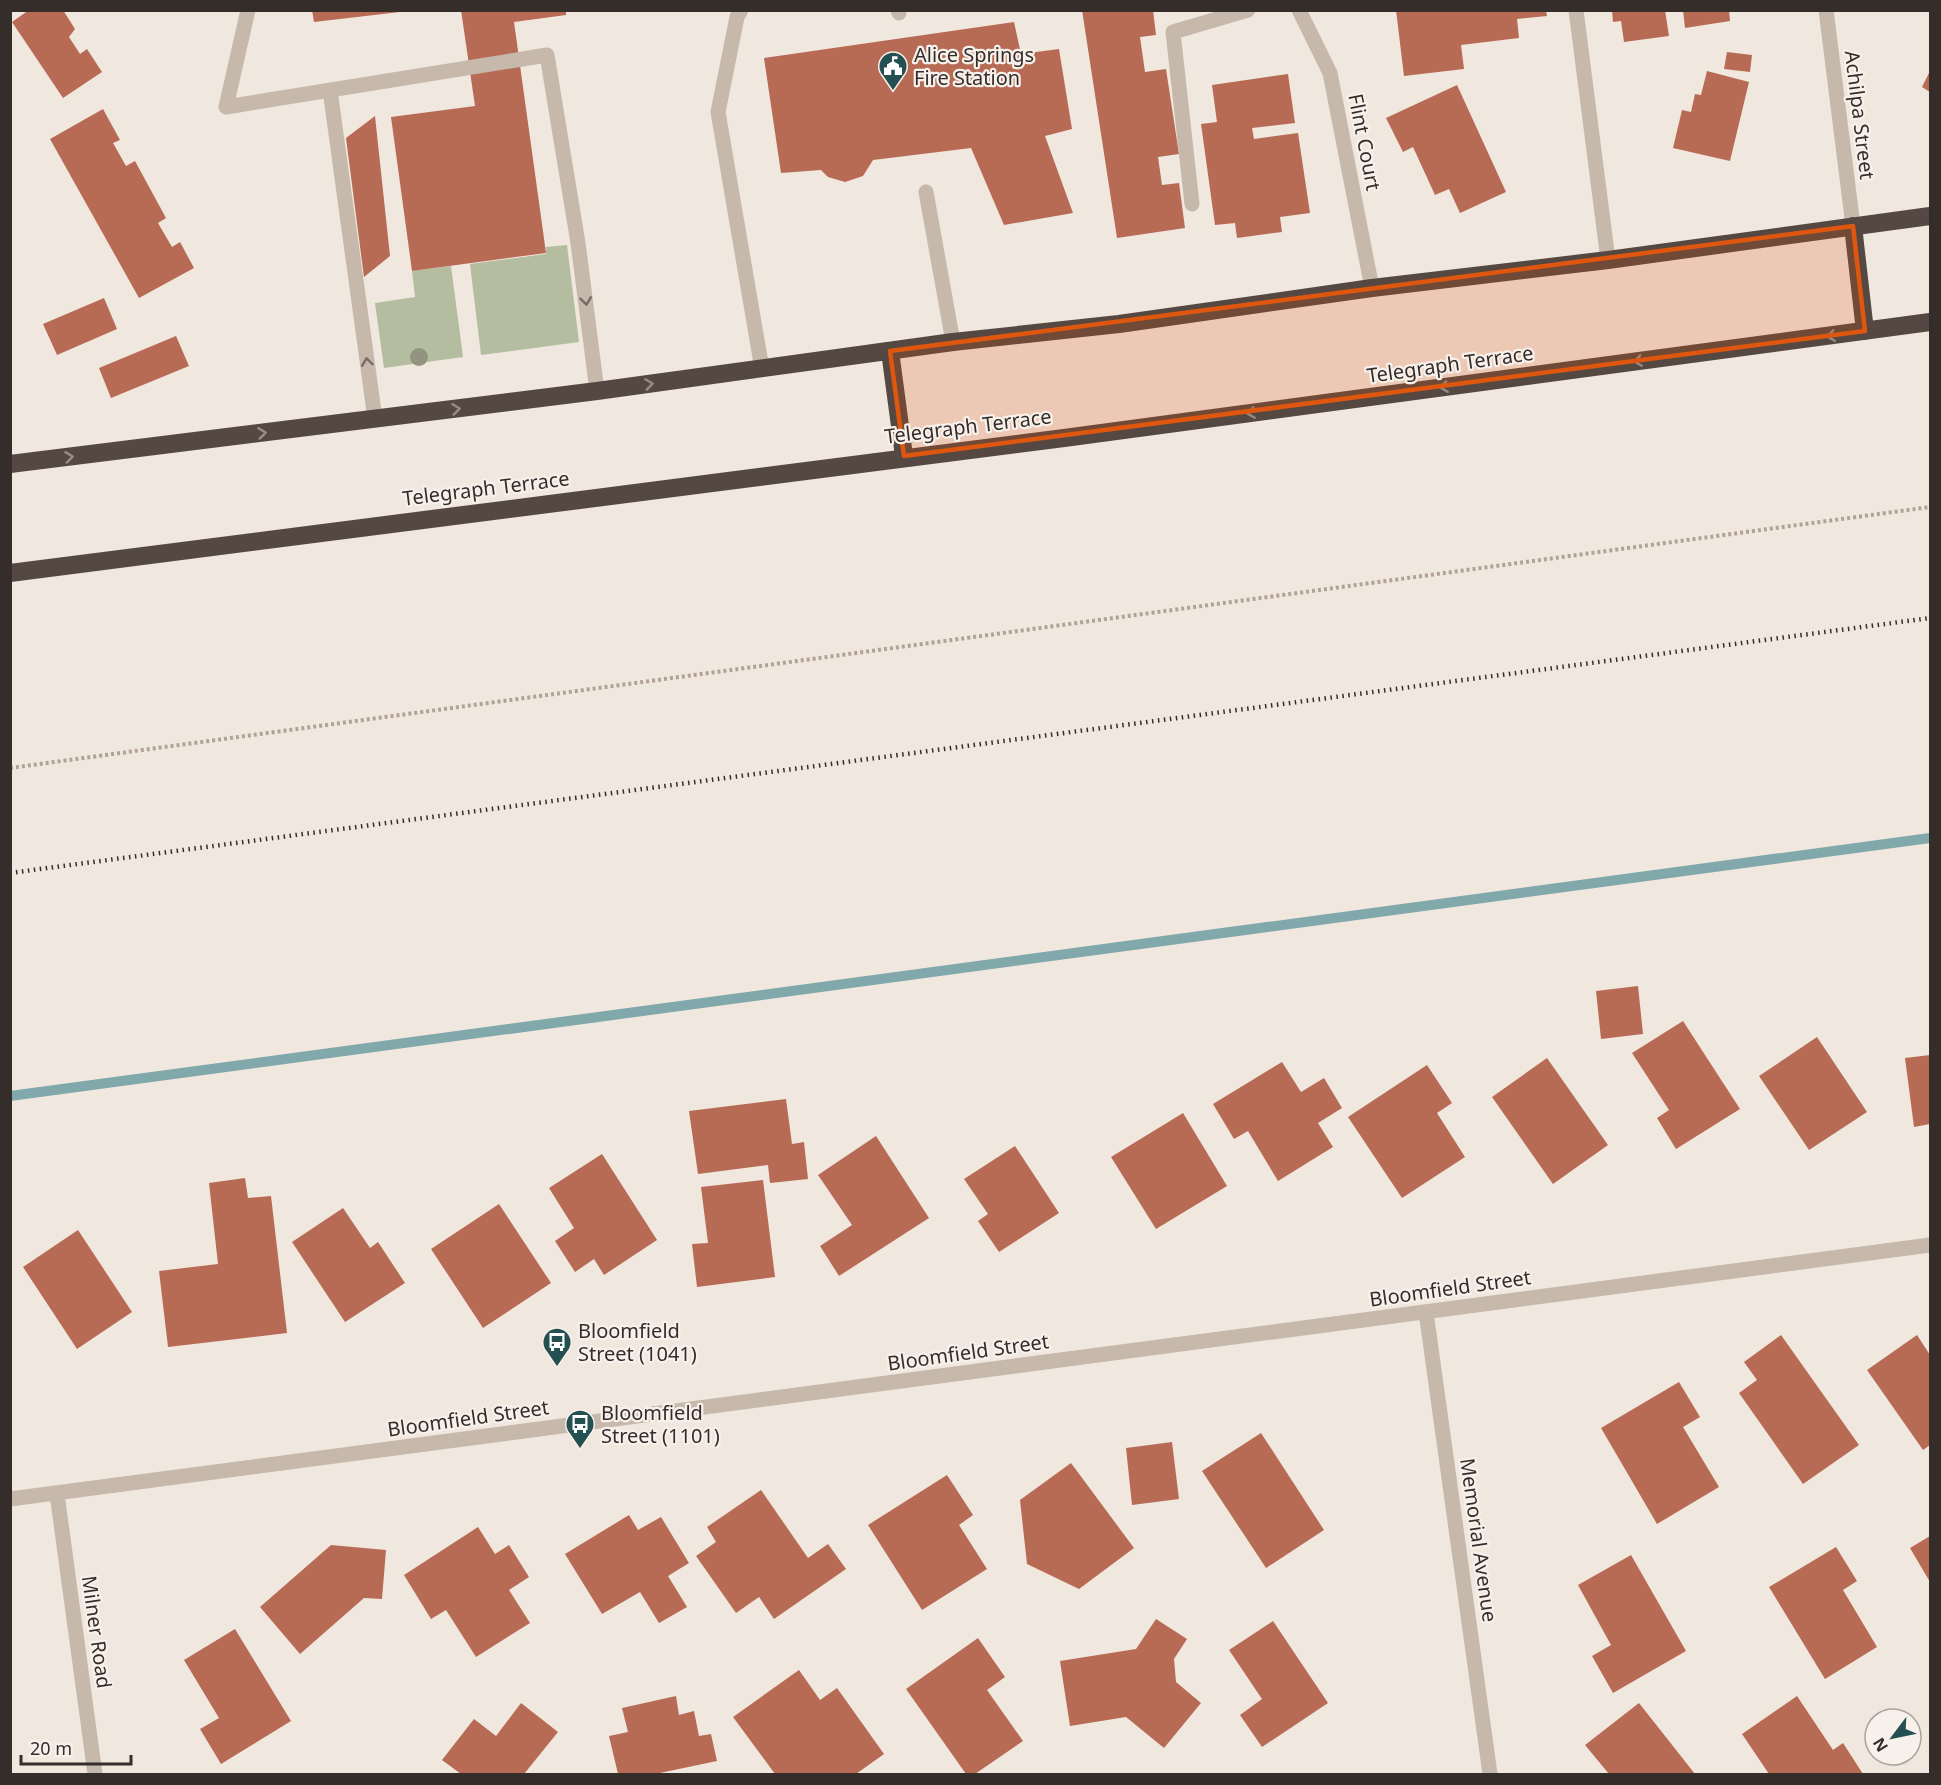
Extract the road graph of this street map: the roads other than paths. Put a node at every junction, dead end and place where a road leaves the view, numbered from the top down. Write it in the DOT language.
graph roads {
  1 [pos="248,10"];
  2 [pos="741,10"];
  3 [pos="1248,10"];
  4 [pos="1299,10"];
  5 [pos="1576,10"];
  6 [pos="1826,10"];
  7 [pos="330,90"];
  8 [pos="926,192"];
  9 [pos="1192,204"];
  10 [pos="1930,216"];
  11 [pos="1853,226"];
  12 [pos="1608,260"];
  13 [pos="1372,288"];
  14 [pos="1930,322"];
  15 [pos="1865,331"];
  16 [pos="952,342"];
  17 [pos="890,351"];
  18 [pos="762,369"];
  19 [pos="597,391"];
  20 [pos="375,419"];
  21 [pos="904,456"];
  22 [pos="10,465"];
  23 [pos="10,573"];
  24 [pos="1930,1245"];
  25 [pos="1426,1312"];
  26 [pos="57,1494"];
  27 [pos="10,1498"];
  28 [pos="94,1774"];
  29 [pos="1490,1774"];
  1 -- 7 [label="street"];
  2 -- 18 [label="street"];
  3 -- 9 [label="street"];
  4 -- 13 [label="street, Flint Court"];
  5 -- 12 [label="street"];
  6 -- 11 [label="street, Achilpa Street"];
  7 -- 19 [label="street, one-way"];
  20 -- 7 [label="street, one-way"];
  8 -- 16 [label="street"];
  10 -- 11 [label="highway"];
  11 -- 12 [label="highway"];
  11 -- 15 [label="highway"];
  12 -- 13 [label="highway"];
  13 -- 16 [label="highway"];
  14 -- 15 [label="highway, Telegraph Terrace"];
  15 -- 21 [label="highway, Telegraph Terrace, one-way"];
  16 -- 17 [label="highway"];
  17 -- 18 [label="highway"];
  17 -- 21 [label="highway"];
  19 -- 18 [label="highway, one-way"];
  20 -- 19 [label="highway, one-way"];
  22 -- 20 [label="highway, one-way"];
  21 -- 23 [label="highway, Telegraph Terrace"];
  24 -- 25 [label="street, Bloomfield Street"];
  25 -- 26 [label="street, Bloomfield Street"];
  25 -- 29 [label="street, Memorial Avenue"];
  26 -- 27 [label="street, Bloomfield Street"];
  26 -- 28 [label="street, Milner Road"];
}
